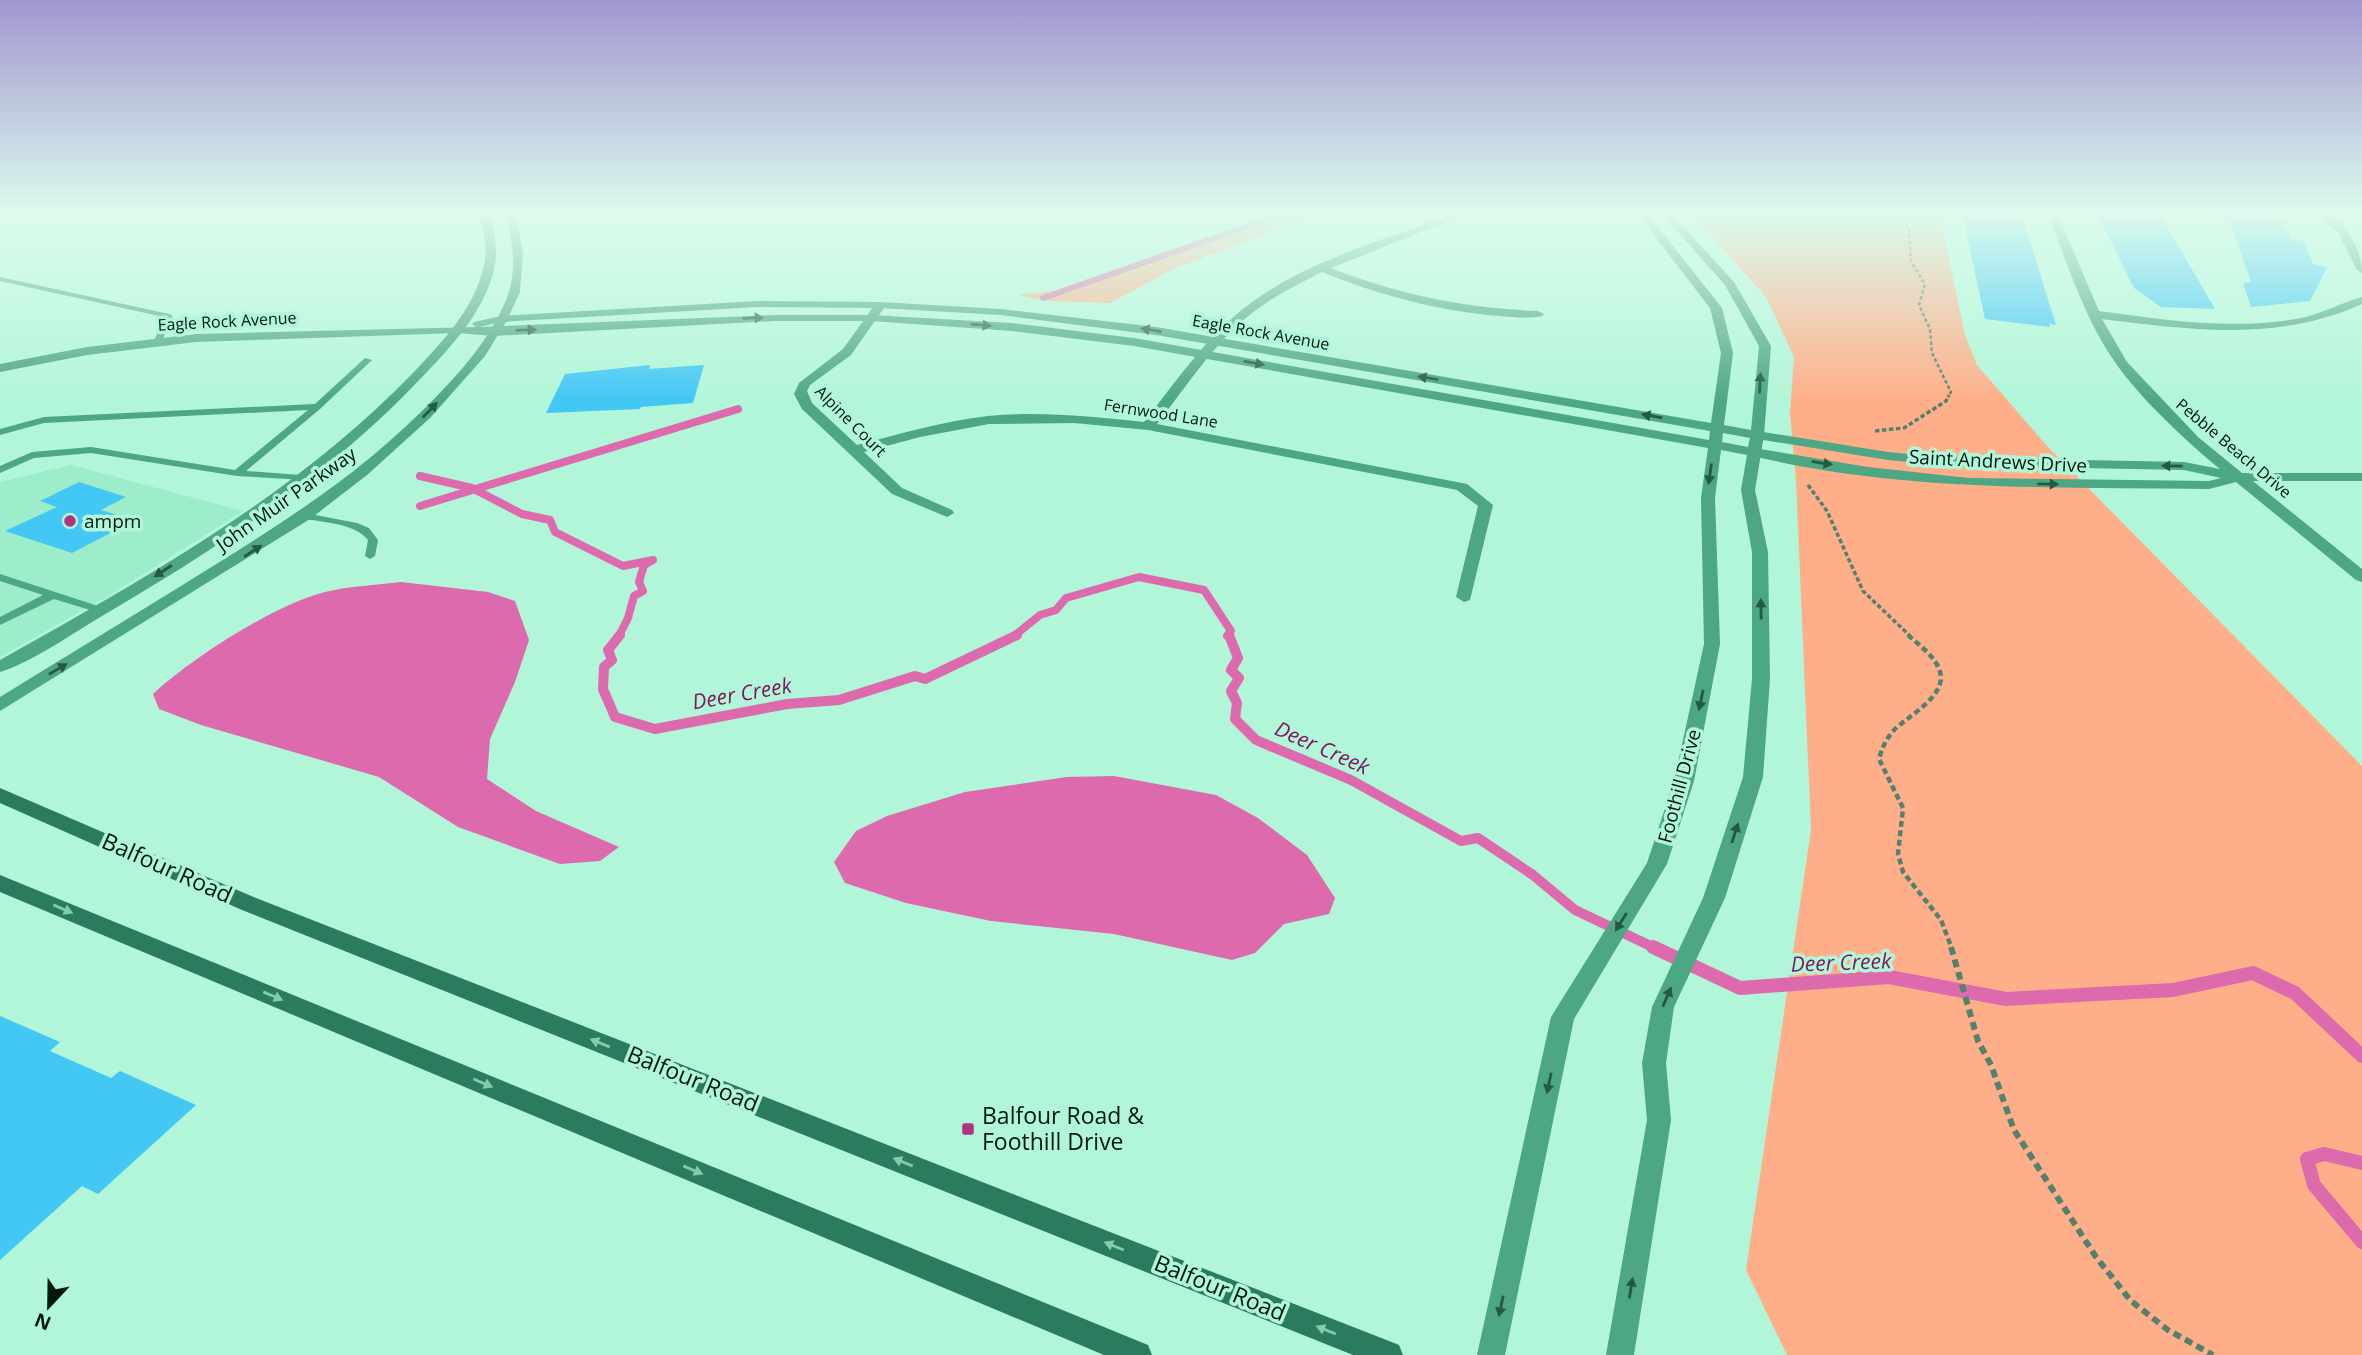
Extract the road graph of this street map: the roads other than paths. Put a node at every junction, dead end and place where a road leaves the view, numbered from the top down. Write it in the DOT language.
graph roads {
  1 [pos="487,276"];
  2 [pos="518,276"];
  3 [pos="1309,276"];
  4 [pos="1341,276"];
  5 [pos="1692,276"];
  6 [pos="1723,276"];
  7 [pos="2078,276"];
  8 [pos="0,279"];
  9 [pos="2362,300"];
  10 [pos="880,305"];
  11 [pos="1538,314"];
  12 [pos="2094,314"];
  13 [pos="501,318"];
  14 [pos="872,318"];
  15 [pos="458,329"];
  16 [pos="494,332"];
  17 [pos="158,341"];
  18 [pos="1218,342"];
  19 [pos="1208,355"];
  20 [pos="368,360"];
  21 [pos="0,368"];
  22 [pos="317,407"];
  23 [pos="1148,426"];
  24 [pos="1719,428"];
  25 [pos="0,432"];
  26 [pos="1757,435"];
  27 [pos="1715,445"];
  28 [pos="855,450"];
  29 [pos="1754,452"];
  30 [pos="0,470"];
  31 [pos="237,472"];
  32 [pos="2240,477"];
  33 [pos="2362,477"];
  34 [pos="301,478"];
  35 [pos="947,513"];
  36 [pos="305,516"];
  37 [pos="370,556"];
  38 [pos="0,577"];
  39 [pos="2362,577"];
  40 [pos="54,594"];
  41 [pos="1464,597"];
  42 [pos="100,610"];
  43 [pos="0,622"];
  44 [pos="0,667"];
  45 [pos="0,705"];
  46 [pos="0,795"];
  47 [pos="0,883"];
  48 [pos="1138,1355"];
  49 [pos="1389,1355"];
  50 [pos="1491,1355"];
  51 [pos="1620,1355"];
  1 -- 15 [label="street, John Muir Parkway"];
  2 -- 13 [label="street, John Muir Parkway"];
  3 -- 18 [label="street"];
  4 -- 11 [label="street"];
  5 -- 24 [label="street, Foothill Drive"];
  26 -- 6 [label="street, one-way"];
  7 -- 12 [label="street, Pebble Beach Drive"];
  8 -- 17 [label="lane"];
  9 -- 12 [label="street"];
  10 -- 13 [label="street, Eagle Rock Avenue"];
  10 -- 14 [label="street, Alpine Court"];
  18 -- 10 [label="street, Eagle Rock Avenue, one-way"];
  12 -- 32 [label="street, Pebble Beach Drive"];
  13 -- 15 [label="street, Eagle Rock Avenue"];
  13 -- 16 [label="street, John Muir Parkway"];
  16 -- 14 [label="street, Eagle Rock Avenue, one-way"];
  14 -- 19 [label="street, Eagle Rock Avenue, one-way"];
  14 -- 28 [label="street, Alpine Court"];
  15 -- 16 [label="street, Eagle Rock Avenue"];
  15 -- 17 [label="street, Eagle Rock Avenue"];
  15 -- 34 [label="street, John Muir Parkway"];
  36 -- 16 [label="street, John Muir Parkway, one-way"];
  17 -- 21 [label="street, Eagle Rock Avenue"];
  18 -- 19 [label="street"];
  24 -- 18 [label="street, Eagle Rock Avenue, one-way"];
  19 -- 23 [label="street"];
  19 -- 27 [label="street, Eagle Rock Avenue, one-way"];
  20 -- 22 [label="lane"];
  22 -- 25 [label="lane"];
  22 -- 31 [label="lane"];
  23 -- 28 [label="street, Fernwood Lane"];
  23 -- 41 [label="street, Fernwood Lane"];
  24 -- 26 [label="street, Eagle Rock Avenue"];
  24 -- 27 [label="street, Foothill Drive"];
  26 -- 29 [label="street"];
  32 -- 26 [label="street, Saint Andrews Drive, one-way"];
  27 -- 29 [label="street, Eagle Rock Avenue"];
  27 -- 50 [label="street, Foothill Drive, one-way"];
  28 -- 35 [label="street, Alpine Court"];
  29 -- 32 [label="street, Saint Andrews Drive, one-way"];
  51 -- 29 [label="street, one-way"];
  30 -- 31 [label="lane"];
  31 -- 34 [label="lane"];
  32 -- 33 [label="street, Saint Andrews Drive"];
  32 -- 39 [label="street, Pebble Beach Drive"];
  34 -- 42 [label="street, John Muir Parkway, one-way"];
  36 -- 37 [label="lane"];
  45 -- 36 [label="street, John Muir Parkway, one-way"];
  38 -- 40 [label="lane"];
  40 -- 42 [label="lane"];
  40 -- 43 [label="lane"];
  42 -- 44 [label="street, John Muir Parkway"];
  49 -- 46 [label="main road, Balfour Road, one-way"];
  47 -- 48 [label="main road, one-way"];
}
